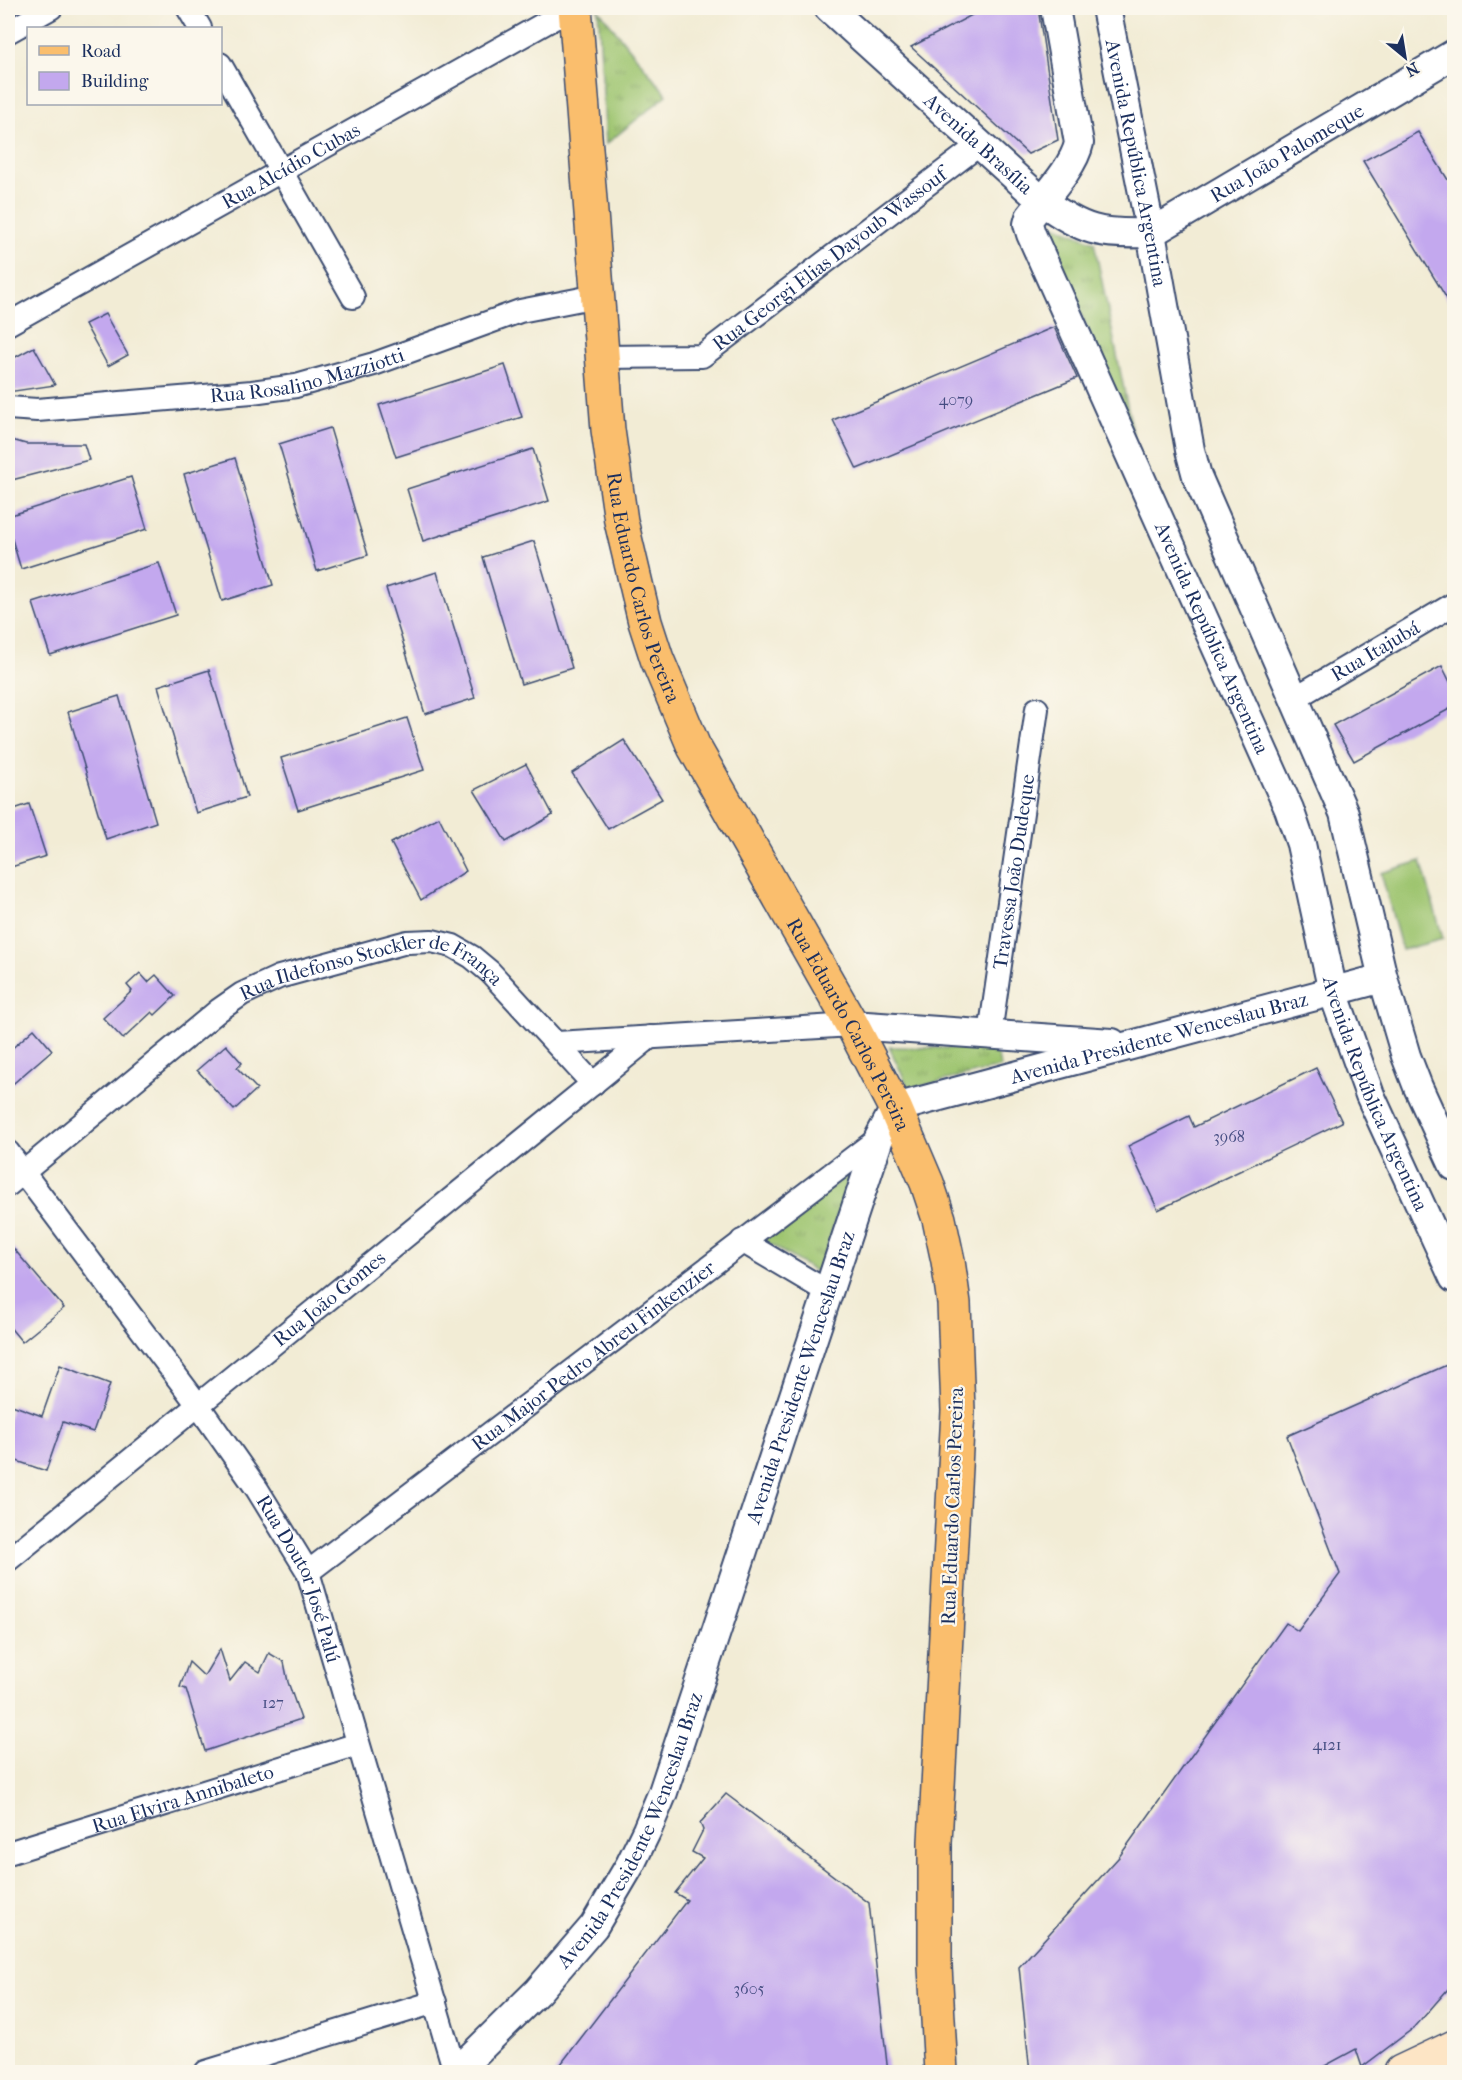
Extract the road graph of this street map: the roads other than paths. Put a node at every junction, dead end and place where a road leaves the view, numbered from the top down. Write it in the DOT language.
graph roads {
  1 [pos="51,8"];
  2 [pos="188,8"];
  3 [pos="574,8"];
  4 [pos="829,8"];
  5 [pos="1054,8"];
  6 [pos="1106,8"];
  7 [pos="199,27"];
  8 [pos="8,32"];
  9 [pos="1455,54"];
  10 [pos="222,68"];
  11 [pos="980,144"];
  12 [pos="281,171"];
  13 [pos="1042,201"];
  14 [pos="1151,234"];
  15 [pos="597,296"];
  16 [pos="353,297"];
  17 [pos="8,324"];
  18 [pos="601,357"];
  19 [pos="8,408"];
  20 [pos="1455,604"];
  21 [pos="1295,699"];
  22 [pos="1037,709"];
  23 [pos="1383,978"];
  24 [pos="1333,992"];
  25 [pos="852,1025"];
  26 [pos="990,1034"];
  27 [pos="650,1037"];
  28 [pos="557,1043"];
  29 [pos="1135,1044"];
  30 [pos="593,1084"];
  31 [pos="896,1108"];
  32 [pos="879,1138"];
  33 [pos="8,1152"];
  34 [pos="1455,1166"];
  35 [pos="15,1179"];
  36 [pos="742,1241"];
  37 [pos="1455,1278"];
  38 [pos="828,1292"];
  39 [pos="198,1405"];
  40 [pos="8,1560"];
  41 [pos="308,1572"];
  42 [pos="358,1744"];
  43 [pos="8,1853"];
  44 [pos="435,2002"];
  45 [pos="1455,2048"];
  46 [pos="206,2073"];
  47 [pos="456,2073"];
  48 [pos="941,2073"];
  49 [pos="1401,2073"];
  1 -- 8 [label="street"];
  2 -- 7 [label="street"];
  3 -- 12 [label="street, Rua Alcídio Cubas"];
  3 -- 15 [label="main road, Rua Eduardo Carlos Pereira"];
  4 -- 11 [label="street, Avenida Brasília"];
  5 -- 13 [label="street, Avenida República Argentina"];
  6 -- 14 [label="street, Avenida República Argentina"];
  9 -- 14 [label="street, Rua João Palomeque"];
  10 -- 12 [label="street"];
  11 -- 13 [label="street, Avenida Brasília"];
  11 -- 18 [label="street, Rua Georgi Elias Dayoub Wassouf"];
  12 -- 16 [label="street"];
  12 -- 17 [label="street, Rua Alcídio Cubas"];
  13 -- 14 [label="street, Avenida Brasília"];
  13 -- 24 [label="street, Avenida República Argentina"];
  14 -- 21 [label="street, Avenida República Argentina"];
  15 -- 18 [label="main road, Rua Eduardo Carlos Pereira"];
  15 -- 19 [label="street, Rua Rosalino Mazziotti"];
  18 -- 25 [label="main road, Rua Eduardo Carlos Pereira"];
  20 -- 21 [label="street, Rua Itajubá"];
  21 -- 23 [label="street, Avenida República Argentina"];
  22 -- 26 [label="street, Travessa João Dudeque"];
  23 -- 24 [label="street, Avenida Presidente Wenceslau Braz"];
  23 -- 34 [label="street, Avenida República Argentina"];
  24 -- 29 [label="street, Avenida Presidente Wenceslau Braz"];
  24 -- 37 [label="street, Avenida República Argentina"];
  25 -- 26 [label="street"];
  25 -- 27 [label="street"];
  25 -- 31 [label="main road, Rua Eduardo Carlos Pereira"];
  26 -- 29 [label="street"];
  27 -- 28 [label="street"];
  27 -- 30 [label="street, Rua João Gomes"];
  28 -- 30 [label="street, Rua Ildefonso Stockler de França"];
  28 -- 35 [label="street, Rua Ildefonso Stockler de França"];
  29 -- 31 [label="street, Avenida Presidente Wenceslau Braz"];
  30 -- 39 [label="street, Rua João Gomes"];
  31 -- 32 [label="street, Avenida Presidente Wenceslau Braz"];
  31 -- 48 [label="main road, Rua Eduardo Carlos Pereira"];
  32 -- 36 [label="street, Rua Major Pedro Abreu Finkenzier"];
  32 -- 38 [label="street, Avenida Presidente Wenceslau Braz"];
  33 -- 35 [label="street, Rua Doutor José Palú"];
  35 -- 39 [label="street, Rua Doutor José Palú"];
  36 -- 38 [label="street"];
  36 -- 41 [label="street, Rua Major Pedro Abreu Finkenzier"];
  38 -- 47 [label="street, Avenida Presidente Wenceslau Braz"];
  39 -- 40 [label="street, Rua João Gomes"];
  39 -- 41 [label="street, Rua Doutor José Palú"];
  41 -- 42 [label="street, Rua Doutor José Palú"];
  42 -- 43 [label="street, Rua Elvira Annibaleto"];
  42 -- 44 [label="street, Rua Doutor José Palú"];
  44 -- 46 [label="street"];
  44 -- 47 [label="street, Rua Doutor José Palú"];
  45 -- 49 [label="main road"];
}
